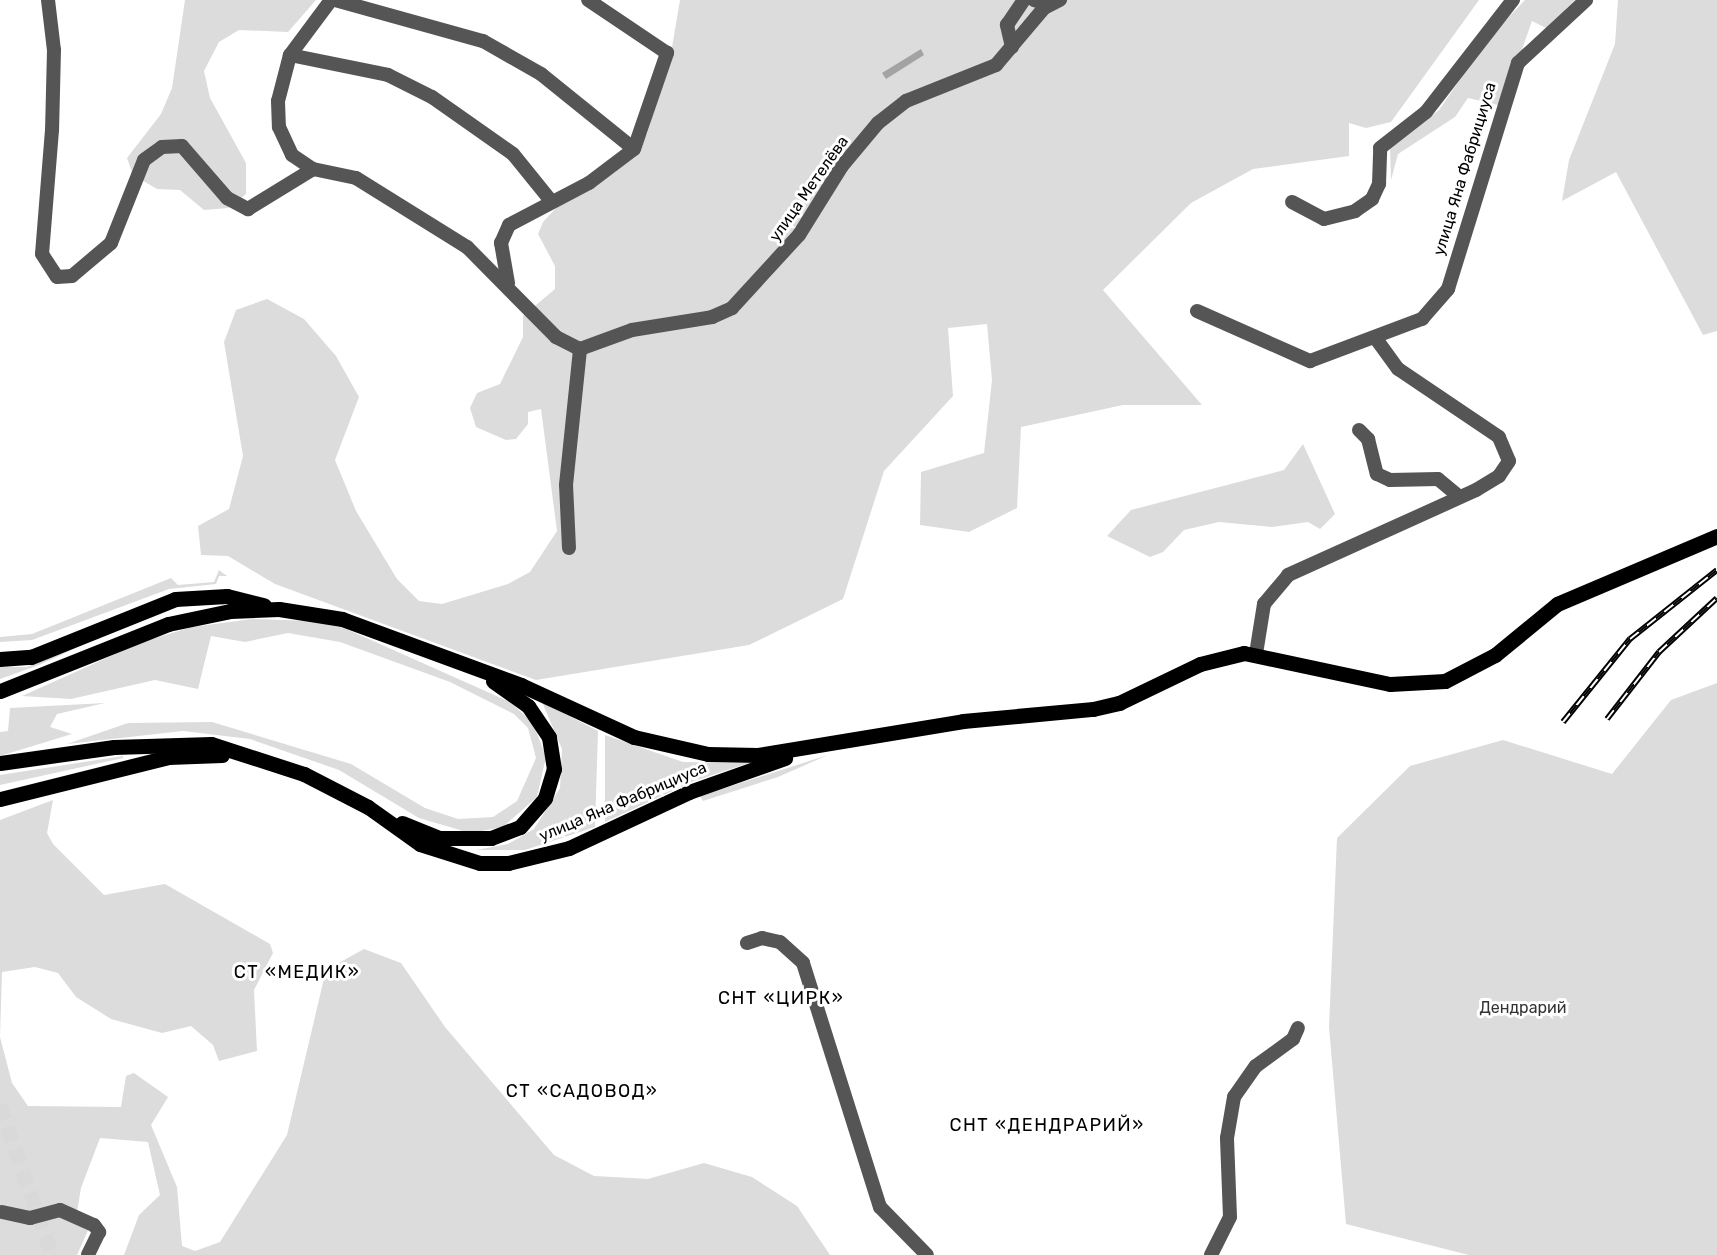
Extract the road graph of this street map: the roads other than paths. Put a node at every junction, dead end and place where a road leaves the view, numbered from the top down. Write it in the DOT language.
graph roads {
  1 [pos="48,0"];
  2 [pos="333,0"];
  3 [pos="588,0"];
  4 [pos="1024,0"];
  5 [pos="1060,0"];
  6 [pos="1513,0"];
  7 [pos="1586,0"];
  8 [pos="1039,3"];
  9 [pos="1012,47"];
  10 [pos="290,55"];
  11 [pos="634,149"];
  12 [pos="313,169"];
  13 [pos="551,201"];
  14 [pos="1292,202"];
  15 [pos="508,283"];
  16 [pos="1197,310"];
  17 [pos="1377,340"];
  18 [pos="580,349"];
  19 [pos="1359,430"];
  20 [pos="1458,496"];
  21 [pos="1717,536"];
  22 [pos="569,548"];
  23 [pos="279,609"];
  24 [pos="1256,654"];
  25 [pos="0,659"];
  26 [pos="471,666"];
  27 [pos="0,691"];
  28 [pos="816,748"];
  29 [pos="274,762"];
  30 [pos="0,763"];
  31 [pos="0,799"];
  32 [pos="368,807"];
  33 [pos="747,943"];
  34 [pos="1298,1028"];
  35 [pos="2,1212"];
  36 [pos="88,1255"];
  37 [pos="927,1255"];
  38 [pos="1211,1255"];
  1 -- 12 [label="street"];
  2 -- 10 [label="street"];
  2 -- 11 [label="street"];
  3 -- 11 [label="street"];
  4 -- 9 [label="street"];
  5 -- 8 [label="street"];
  6 -- 14 [label="street"];
  7 -- 17 [label="street, улица Яна Фабрициуса"];
  8 -- 9 [label="street, улица Метелёва"];
  9 -- 18 [label="street, улица Метелёва"];
  10 -- 12 [label="street"];
  10 -- 13 [label="street"];
  11 -- 13 [label="street"];
  12 -- 15 [label="street"];
  13 -- 15 [label="street"];
  15 -- 18 [label="street"];
  16 -- 17 [label="street, улица Яна Фабрициуса"];
  17 -- 20 [label="street"];
  18 -- 22 [label="street"];
  19 -- 20 [label="street"];
  20 -- 24 [label="street"];
  21 -- 24 [label="main road, улица Яна Фабрициуса"];
  23 -- 25 [label="main road"];
  23 -- 26 [label="main road, улица Яна Фабрициуса"];
  23 -- 27 [label="main road, улица Яна Фабрициуса"];
  24 -- 28 [label="main road, улица Яна Фабрициуса"];
  26 -- 28 [label="main road, улица Яна Фабрициуса"];
  26 -- 32 [label="main road"];
  28 -- 32 [label="main road, улица Яна Фабрициуса"];
  29 -- 30 [label="main road, улица Яна Фабрициуса"];
  29 -- 31 [label="main road"];
  29 -- 32 [label="main road, улица Яна Фабрициуса"];
  33 -- 37 [label="street"];
  34 -- 38 [label="street"];
  35 -- 36 [label="street"];
}
